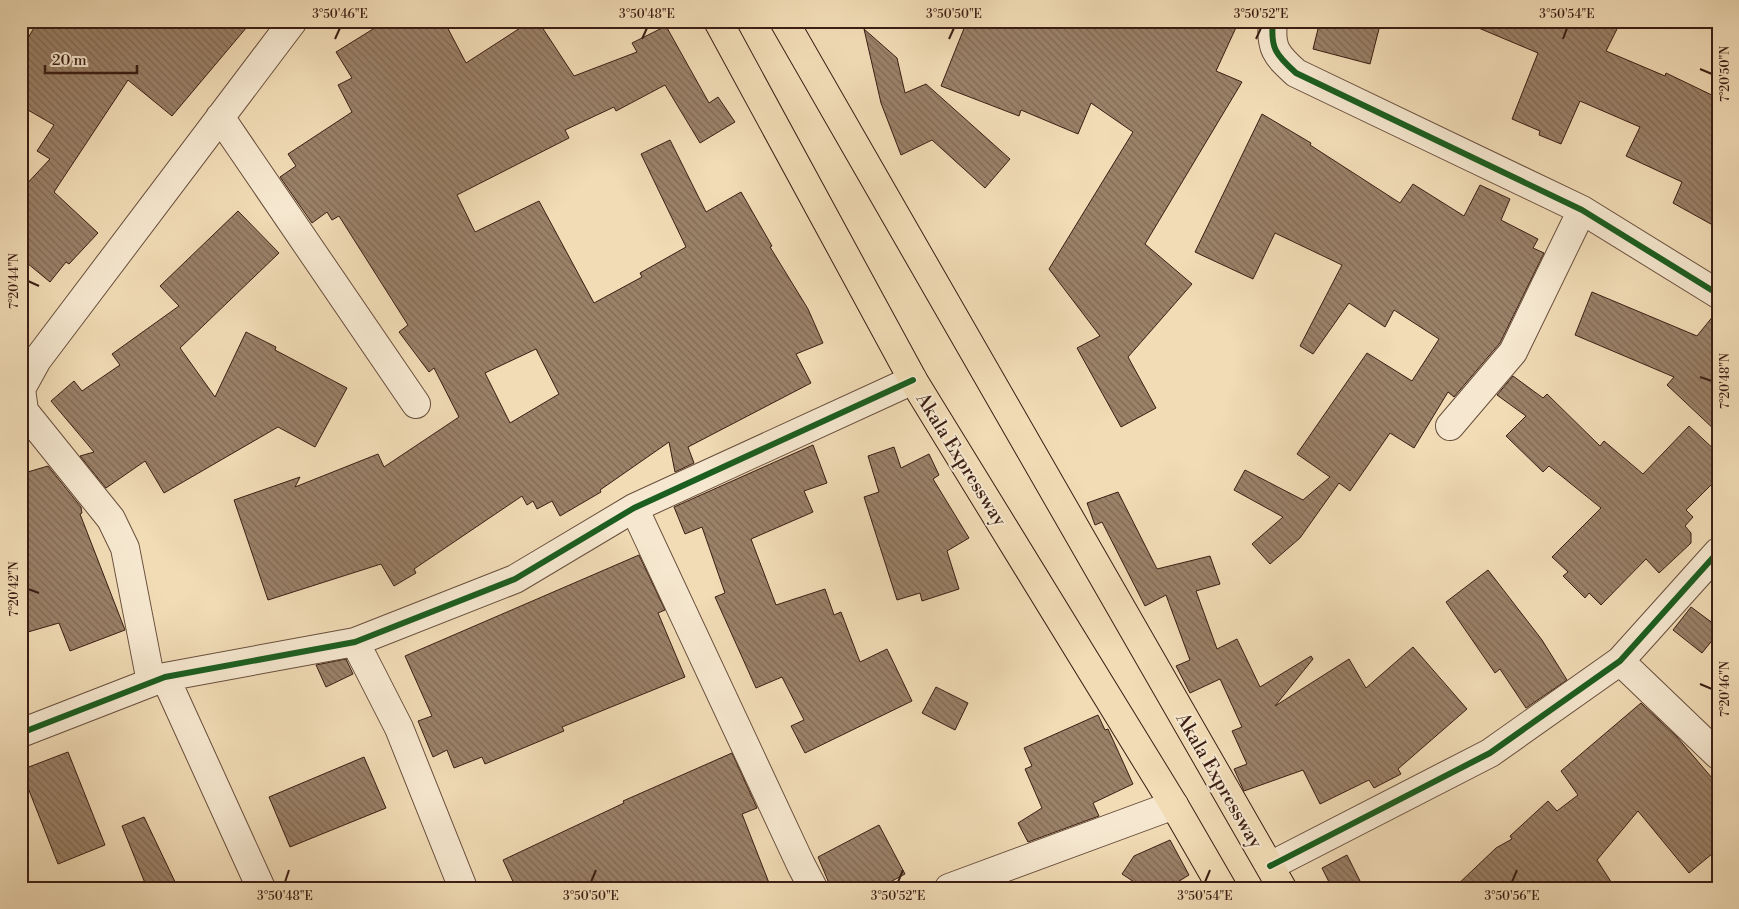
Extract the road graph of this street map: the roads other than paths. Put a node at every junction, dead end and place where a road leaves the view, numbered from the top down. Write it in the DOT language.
graph roads {
  1 [pos="293,21"];
  2 [pos="718,21"];
  3 [pos="784,21"];
  4 [pos="1274,21"];
  5 [pos="220,117"];
  6 [pos="1582,210"];
  7 [pos="1718,294"];
  8 [pos="913,380"];
  9 [pos="21,389"];
  10 [pos="416,404"];
  11 [pos="1450,426"];
  12 [pos="634,508"];
  13 [pos="1718,552"];
  14 [pos="355,642"];
  15 [pos="1620,661"];
  16 [pos="158,680"];
  17 [pos="21,734"];
  18 [pos="1718,755"];
  19 [pos="1174,805"];
  20 [pos="1276,877"];
  21 [pos="261,888"];
  22 [pos="463,888"];
  23 [pos="813,888"];
  24 [pos="949,888"];
  25 [pos="1222,888"];
  1 -- 5 [label="street"];
  2 -- 8 [label="main road, Akala Expressway"];
  3 -- 20 [label="main road, Akala Expressway"];
  4 -- 6 [label="street"];
  5 -- 9 [label="street"];
  5 -- 10 [label="street"];
  6 -- 7 [label="street"];
  6 -- 11 [label="street"];
  8 -- 12 [label="street"];
  8 -- 19 [label="main road, Akala Expressway"];
  9 -- 16 [label="street"];
  12 -- 14 [label="street"];
  12 -- 23 [label="street"];
  13 -- 15 [label="street"];
  14 -- 16 [label="street"];
  14 -- 22 [label="street"];
  15 -- 18 [label="street"];
  15 -- 20 [label="street"];
  16 -- 17 [label="street"];
  16 -- 21 [label="street"];
  19 -- 24 [label="street"];
  19 -- 25 [label="main road, Akala Expressway"];
}
